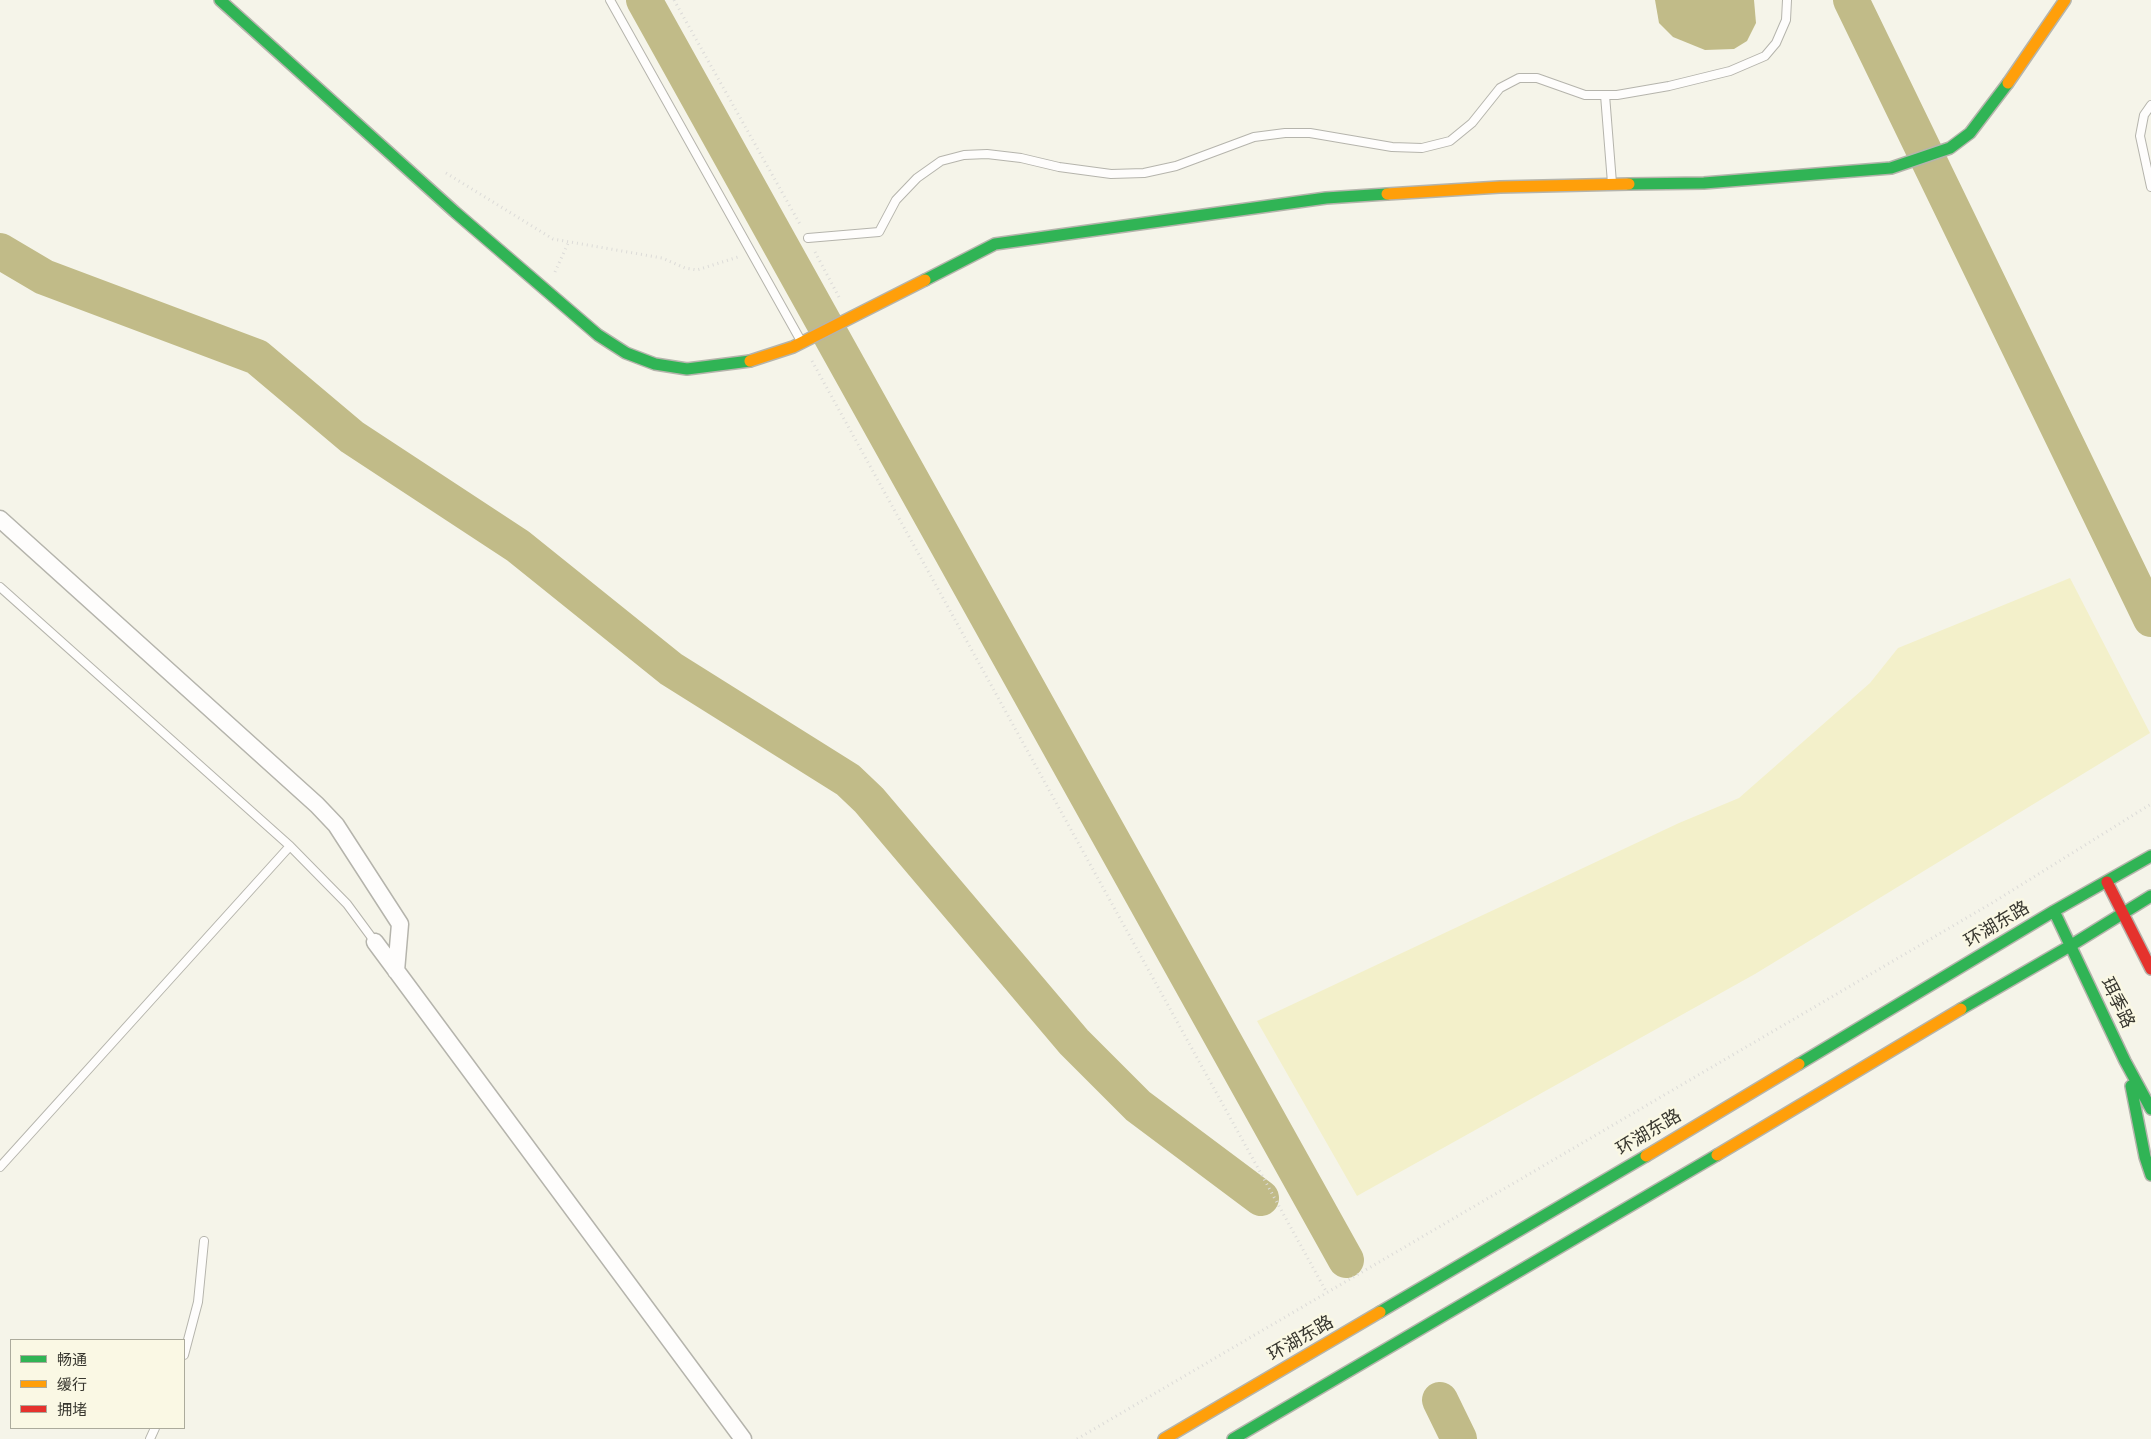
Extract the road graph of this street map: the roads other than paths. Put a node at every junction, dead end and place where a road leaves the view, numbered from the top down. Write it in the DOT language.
graph roads {
  1 [pos="220,0"];
  2 [pos="610,0"];
  3 [pos="1787,0"];
  4 [pos="2065,0"];
  5 [pos="1605,95"];
  6 [pos="2151,105"];
  7 [pos="1612,185"];
  8 [pos="2151,187"];
  9 [pos="808,238"];
  10 [pos="802,343"];
  11 [pos="0,519"];
  12 [pos="0,587"];
  13 [pos="290,846"];
  14 [pos="2151,856"];
  15 [pos="2107,882"];
  16 [pos="2151,896"];
  17 [pos="2054,911"];
  18 [pos="2124,913"];
  19 [pos="375,942"];
  20 [pos="2070,946"];
  21 [pos="2151,969"];
  22 [pos="396,971"];
  23 [pos="2126,1061"];
  24 [pos="2151,1109"];
  25 [pos="0,1167"];
  26 [pos="2151,1175"];
  27 [pos="204,1241"];
  28 [pos="185,1350"];
  29 [pos="743,1439"];
  30 [pos="1164,1439"];
  31 [pos="1233,1439"];
  1 -- 10 [label="main road"];
  2 -- 10 [label="lane"];
  3 -- 5 [label="lane"];
  4 -- 7 [label="main road"];
  5 -- 7 [label="lane"];
  5 -- 9 [label="lane"];
  6 -- 8 [label="lane"];
  7 -- 10 [label="main road"];
  11 -- 22 [label="street"];
  12 -- 13 [label="lane"];
  13 -- 19 [label="lane"];
  13 -- 25 [label="lane"];
  14 -- 15 [label="main road, 环湖东路"];
  15 -- 17 [label="main road, 环湖东路"];
  15 -- 18 [label="main road"];
  16 -- 18 [label="main road"];
  17 -- 20 [label="main road, 珥季路"];
  17 -- 30 [label="main road, 环湖东路"];
  18 -- 20 [label="main road"];
  18 -- 21 [label="main road"];
  19 -- 22 [label="street"];
  20 -- 23 [label="main road, 珥季路"];
  20 -- 31 [label="main road"];
  22 -- 29 [label="street"];
  23 -- 24 [label="main road, 珥季路"];
  23 -- 26 [label="main road"];
  27 -- 28 [label="lane"];
}
